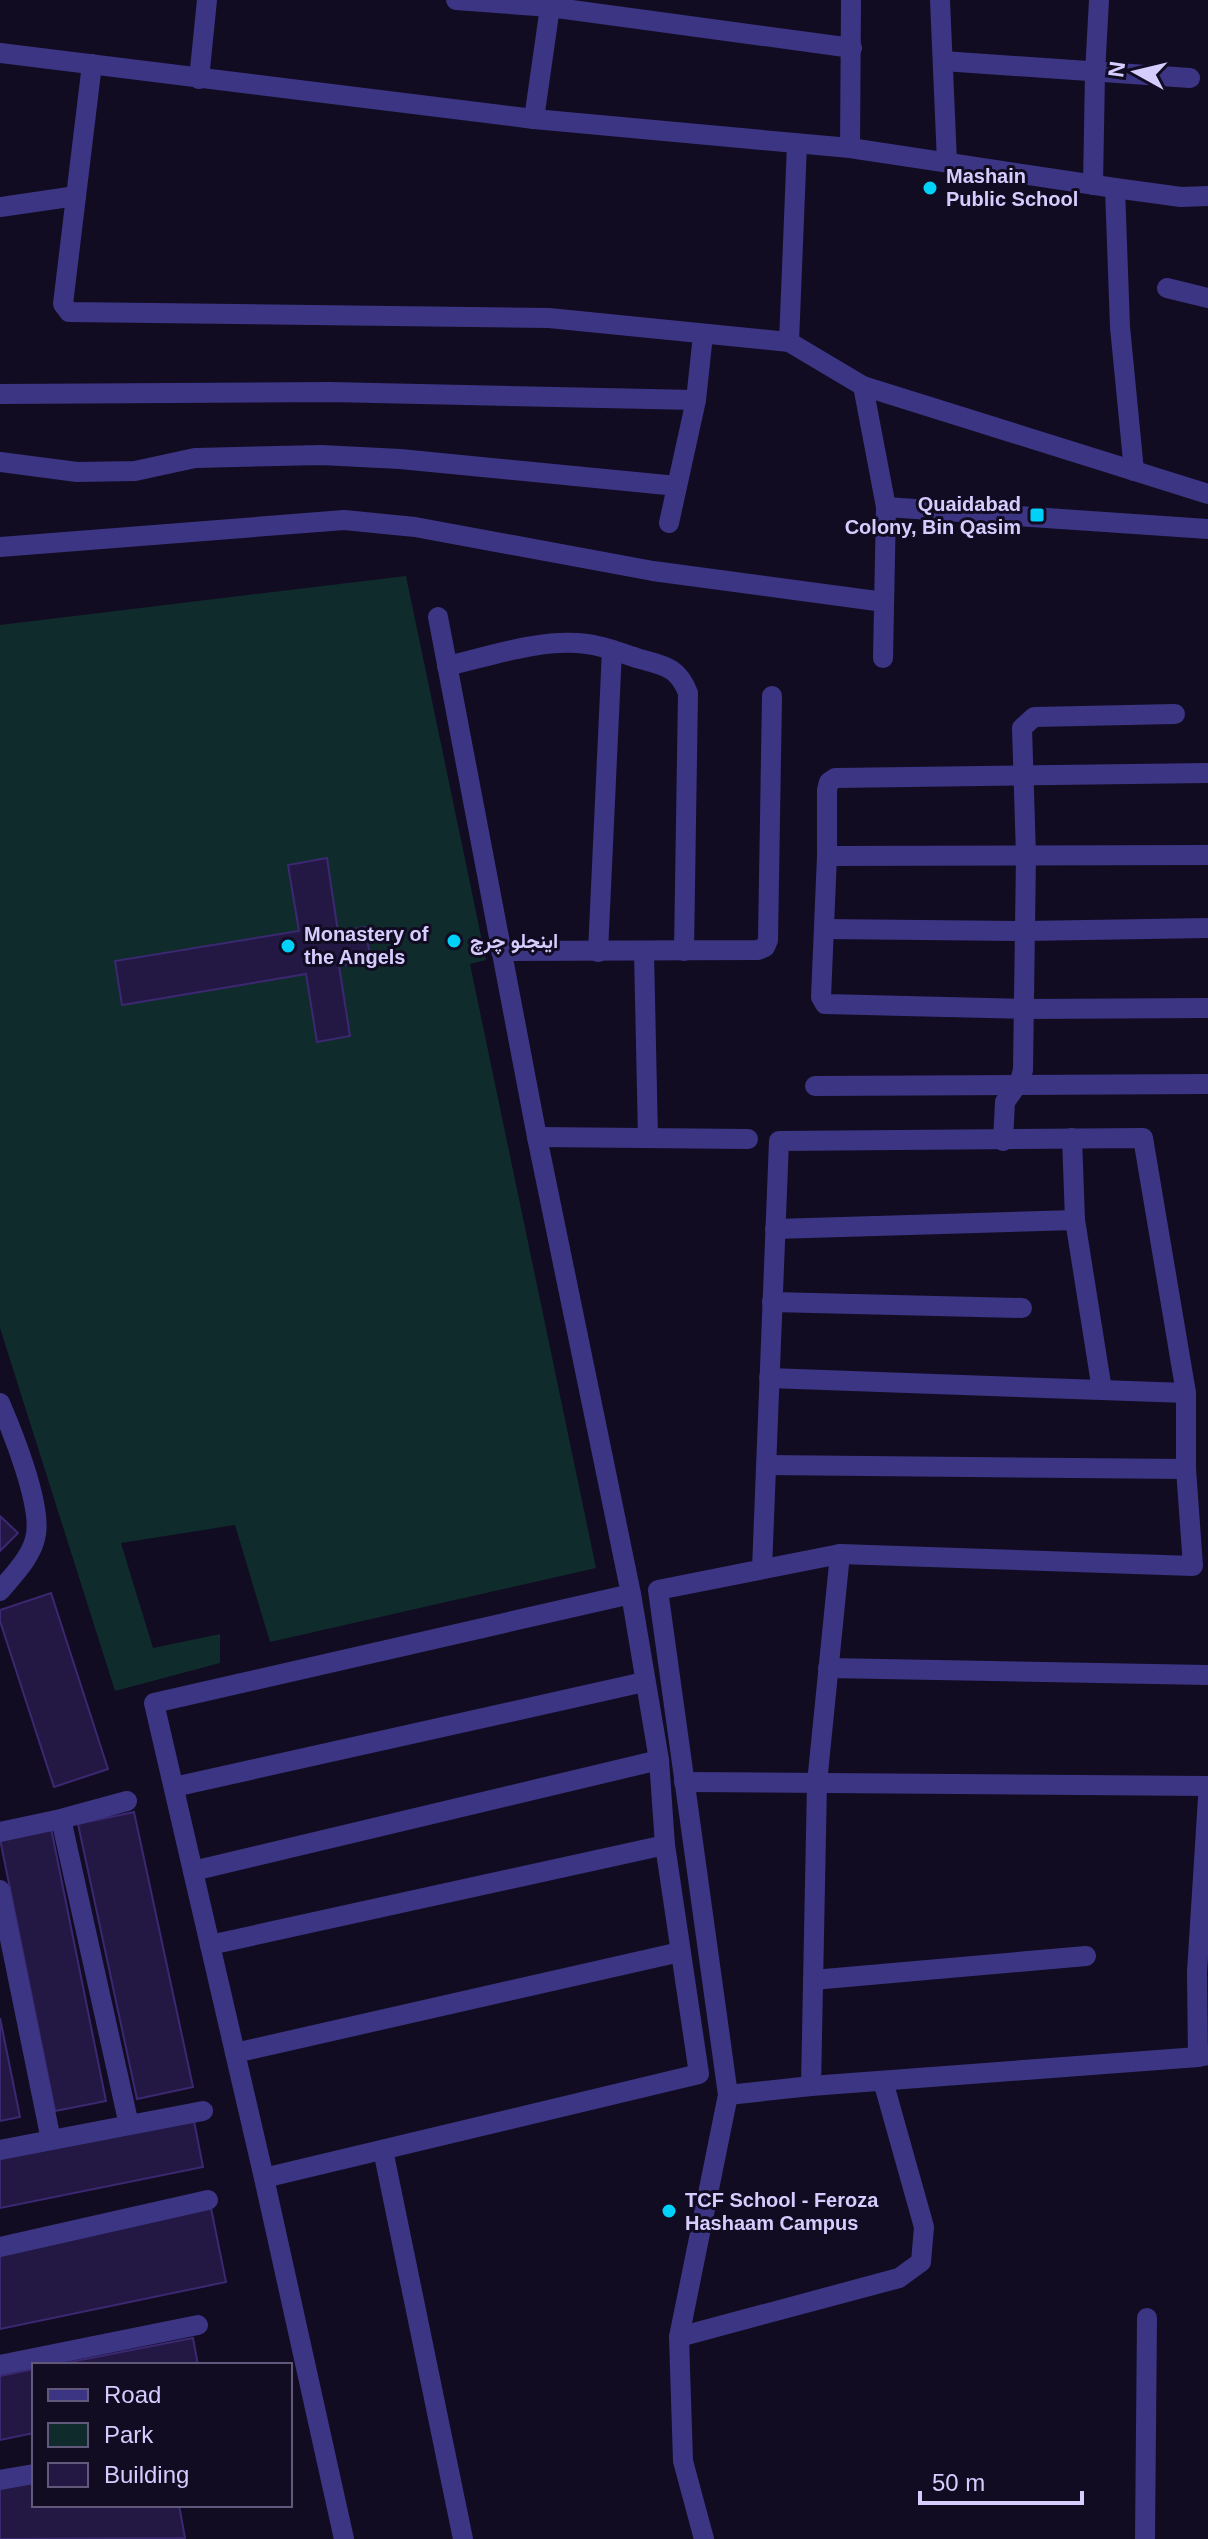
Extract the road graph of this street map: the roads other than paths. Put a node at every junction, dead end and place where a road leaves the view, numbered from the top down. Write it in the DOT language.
graph roads {
  1 [pos="207,0"];
  2 [pos="456,0"];
  3 [pos="851,0"];
  4 [pos="940,0"];
  5 [pos="1099,0"];
  6 [pos="551,4"];
  7 [pos="852,48"];
  8 [pos="0,53"];
  9 [pos="943,61"];
  10 [pos="92,64"];
  11 [pos="1095,73"];
  12 [pos="1190,78"];
  13 [pos="199,79"];
  14 [pos="534,119"];
  15 [pos="797,144"];
  16 [pos="850,148"];
  17 [pos="947,162"];
  18 [pos="1093,185"];
  19 [pos="1115,188"];
  20 [pos="76,196"];
  21 [pos="1208,196"];
  22 [pos="0,207"];
  23 [pos="1167,288"];
  24 [pos="1208,298"];
  25 [pos="703,335"];
  26 [pos="789,342"];
  27 [pos="863,386"];
  28 [pos="0,394"];
  29 [pos="696,400"];
  30 [pos="0,462"];
  31 [pos="1134,471"];
  32 [pos="677,486"];
  33 [pos="1205,491"];
  34 [pos="886,507"];
  35 [pos="669,523"];
  36 [pos="1208,529"];
  37 [pos="0,547"];
  38 [pos="884,602"];
  39 [pos="438,617"];
  40 [pos="612,650"];
  41 [pos="883,658"];
  42 [pos="447,666"];
  43 [pos="772,696"];
  44 [pos="1175,714"];
  45 [pos="1208,773"];
  46 [pos="1025,774"];
  47 [pos="1208,855"];
  48 [pos="827,856"];
  49 [pos="1026,856"];
  50 [pos="1208,928"];
  51 [pos="825,929"];
  52 [pos="1025,931"];
  53 [pos="501,951"];
  54 [pos="684,951"];
  55 [pos="598,952"];
  56 [pos="644,952"];
  57 [pos="1208,1008"];
  58 [pos="1024,1009"];
  59 [pos="1208,1084"];
  60 [pos="815,1086"];
  61 [pos="1017,1086"];
  62 [pos="537,1137"];
  63 [pos="648,1138"];
  64 [pos="1072,1138"];
  65 [pos="748,1139"];
  66 [pos="1003,1141"];
  67 [pos="1075,1220"];
  68 [pos="775,1229"];
  69 [pos="772,1302"];
  70 [pos="1022,1308"];
  71 [pos="769,1378"];
  72 [pos="1102,1390"];
  73 [pos="1186,1393"];
  74 [pos="0,1403"];
  75 [pos="5,1432"];
  76 [pos="766,1465"];
  77 [pos="1186,1469"];
  78 [pos="840,1554"];
  79 [pos="762,1569"];
  80 [pos="0,1591"];
  81 [pos="631,1594"];
  82 [pos="828,1668"];
  83 [pos="1208,1675"];
  84 [pos="644,1682"];
  85 [pos="659,1760"];
  86 [pos="684,1782"];
  87 [pos="817,1783"];
  88 [pos="1208,1786"];
  89 [pos="174,1787"];
  90 [pos="1208,1798"];
  91 [pos="127,1801"];
  92 [pos="61,1819"];
  93 [pos="0,1832"];
  94 [pos="665,1845"];
  95 [pos="1205,1867"];
  96 [pos="193,1871"];
  97 [pos="0,1890"];
  98 [pos="210,1945"];
  99 [pos="680,1952"];
  100 [pos="1086,1956"];
  101 [pos="1203,1970"];
  102 [pos="813,1980"];
  103 [pos="235,2053"];
  104 [pos="1203,2056"];
  105 [pos="883,2081"];
  106 [pos="811,2086"];
  107 [pos="728,2095"];
  108 [pos="203,2111"];
  109 [pos="129,2125"];
  110 [pos="51,2140"];
  111 [pos="0,2150"];
  112 [pos="383,2150"];
  113 [pos="264,2178"];
  114 [pos="208,2200"];
  115 [pos="0,2247"];
  116 [pos="1147,2318"];
  117 [pos="198,2325"];
  118 [pos="679,2337"];
  119 [pos="0,2365"];
  120 [pos="32,2474"];
  121 [pos="0,2480"];
  122 [pos="344,2539"];
  123 [pos="463,2539"];
  124 [pos="704,2539"];
  125 [pos="1145,2539"];
  1 -- 13 [label="street"];
  2 -- 6 [label="street"];
  3 -- 7 [label="street"];
  4 -- 9 [label="street"];
  5 -- 11 [label="street"];
  6 -- 7 [label="street"];
  6 -- 14 [label="street"];
  7 -- 16 [label="street"];
  8 -- 10 [label="street"];
  9 -- 11 [label="street"];
  9 -- 17 [label="street"];
  10 -- 13 [label="street"];
  10 -- 20 [label="street"];
  11 -- 12 [label="street"];
  11 -- 18 [label="street"];
  13 -- 14 [label="street"];
  14 -- 15 [label="street"];
  15 -- 16 [label="street"];
  15 -- 26 [label="street"];
  16 -- 17 [label="street"];
  17 -- 18 [label="street"];
  18 -- 19 [label="street"];
  19 -- 21 [label="street"];
  19 -- 31 [label="street"];
  20 -- 22 [label="street"];
  20 -- 25 [label="street"];
  23 -- 24 [label="street"];
  25 -- 26 [label="street"];
  25 -- 29 [label="street"];
  26 -- 27 [label="street"];
  27 -- 31 [label="street"];
  27 -- 34 [label="street"];
  28 -- 29 [label="street"];
  29 -- 32 [label="street"];
  30 -- 32 [label="street"];
  31 -- 33 [label="street"];
  32 -- 35 [label="street"];
  34 -- 36 [label="street"];
  34 -- 38 [label="street"];
  37 -- 38 [label="street"];
  38 -- 41 [label="street"];
  39 -- 42 [label="street"];
  40 -- 42 [label="street"];
  40 -- 54 [label="street"];
  40 -- 55 [label="street"];
  42 -- 53 [label="street"];
  43 -- 54 [label="street"];
  44 -- 46 [label="street"];
  45 -- 46 [label="street"];
  46 -- 48 [label="street"];
  46 -- 49 [label="street"];
  47 -- 49 [label="street"];
  48 -- 49 [label="street"];
  48 -- 51 [label="street"];
  49 -- 52 [label="street"];
  50 -- 52 [label="street"];
  51 -- 52 [label="street"];
  51 -- 58 [label="street"];
  52 -- 58 [label="street"];
  53 -- 55 [label="street"];
  53 -- 62 [label="street"];
  54 -- 56 [label="street"];
  55 -- 56 [label="street"];
  56 -- 63 [label="street"];
  57 -- 58 [label="street"];
  58 -- 61 [label="street"];
  59 -- 61 [label="street"];
  60 -- 61 [label="street"];
  61 -- 66 [label="street"];
  62 -- 63 [label="street"];
  62 -- 81 [label="street"];
  63 -- 65 [label="street"];
  64 -- 66 [label="street"];
  64 -- 67 [label="street"];
  64 -- 73 [label="street"];
  66 -- 68 [label="street"];
  67 -- 68 [label="street"];
  67 -- 72 [label="street"];
  68 -- 69 [label="street"];
  69 -- 70 [label="street"];
  69 -- 71 [label="street"];
  71 -- 72 [label="street"];
  71 -- 76 [label="street"];
  72 -- 73 [label="street"];
  73 -- 77 [label="street"];
  74 -- 75 [label="street"];
  75 -- 80 [label="street"];
  76 -- 77 [label="street"];
  76 -- 79 [label="street"];
  77 -- 78 [label="street"];
  78 -- 79 [label="street"];
  78 -- 82 [label="street"];
  79 -- 86 [label="street"];
  81 -- 84 [label="street"];
  81 -- 89 [label="street"];
  82 -- 83 [label="street"];
  82 -- 87 [label="street"];
  84 -- 85 [label="street"];
  84 -- 89 [label="street"];
  85 -- 94 [label="street"];
  85 -- 96 [label="street"];
  86 -- 87 [label="street"];
  86 -- 107 [label="street"];
  87 -- 88 [label="street"];
  87 -- 102 [label="street"];
  89 -- 96 [label="street"];
  90 -- 95 [label="street"];
  91 -- 92 [label="street"];
  92 -- 93 [label="street"];
  92 -- 109 [label="street"];
  94 -- 98 [label="street"];
  94 -- 99 [label="street"];
  95 -- 101 [label="street"];
  96 -- 98 [label="street"];
  97 -- 110 [label="street"];
  98 -- 103 [label="street"];
  99 -- 103 [label="street"];
  99 -- 112 [label="street"];
  100 -- 102 [label="street"];
  101 -- 104 [label="street"];
  102 -- 106 [label="street"];
  103 -- 113 [label="street"];
  104 -- 105 [label="street"];
  105 -- 106 [label="street"];
  105 -- 118 [label="street"];
  106 -- 107 [label="street"];
  107 -- 118 [label="street"];
  108 -- 109 [label="street"];
  109 -- 110 [label="street"];
  110 -- 111 [label="street"];
  112 -- 113 [label="street"];
  112 -- 123 [label="street"];
  113 -- 122 [label="street"];
  114 -- 115 [label="street"];
  116 -- 125 [label="street"];
  117 -- 119 [label="street"];
  118 -- 124 [label="street"];
  120 -- 121 [label="street"];
}
